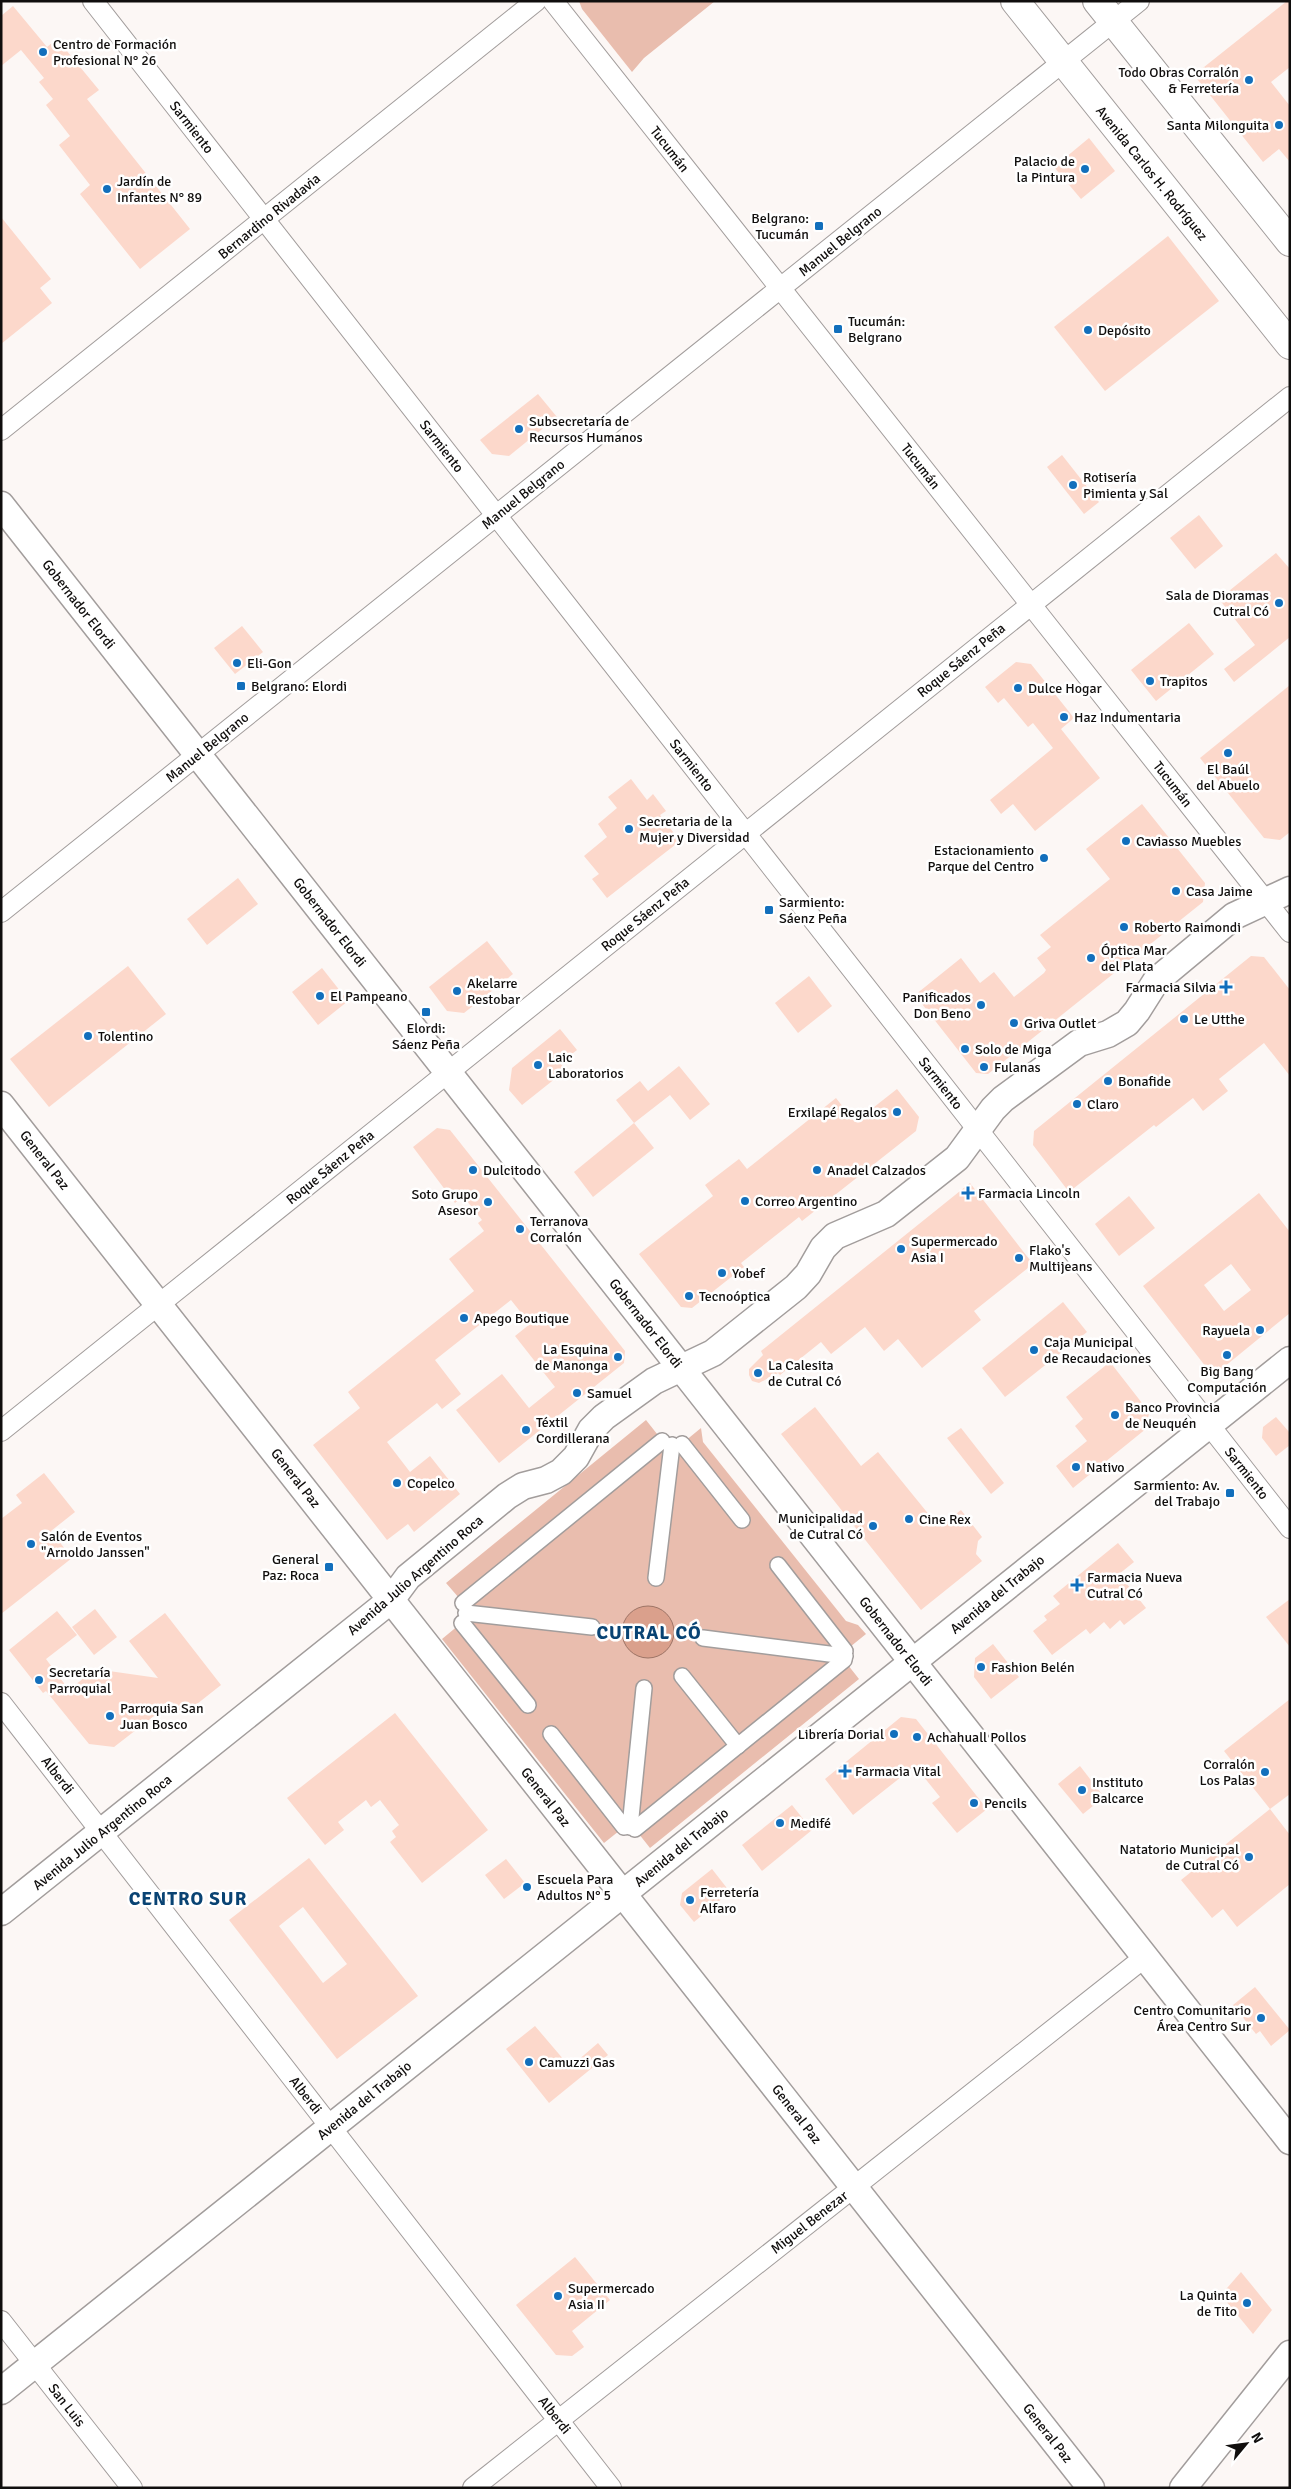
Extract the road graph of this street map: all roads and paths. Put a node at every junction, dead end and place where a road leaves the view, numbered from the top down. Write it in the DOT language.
graph roads {
  1 [pos="94,1"];
  2 [pos="536,1"];
  3 [pos="553,1"];
  4 [pos="1015,1"];
  5 [pos="1139,1"];
  6 [pos="1105,12"];
  7 [pos="1063,62"];
  8 [pos="264,219"];
  9 [pos="1290,242"];
  10 [pos="780,288"];
  11 [pos="1290,345"];
  12 [pos="1290,397"];
  13 [pos="1,430"];
  14 [pos="1,505"];
  15 [pos="496,516"];
  16 [pos="1031,604"];
  17 [pos="198,755"];
  18 [pos="746,833"];
  19 [pos="1290,890"];
  20 [pos="1265,900"];
  21 [pos="1,912"];
  22 [pos="1290,932"];
  23 [pos="448,1072"];
  24 [pos="1,1105"];
  25 [pos="978,1130"];
  26 [pos="158,1304"];
  27 [pos="1290,1360"];
  28 [pos="681,1368"];
  29 [pos="1209,1425"];
  30 [pos="1,1431"];
  31 [pos="672,1443"];
  32 [pos="742,1520"];
  33 [pos="1290,1528"];
  34 [pos="778,1565"];
  35 [pos="656,1578"];
  36 [pos="391,1600"];
  37 [pos="464,1613"];
  38 [pos="592,1627"];
  39 [pos="703,1638"];
  40 [pos="845,1655"];
  41 [pos="913,1662"];
  42 [pos="682,1676"];
  43 [pos="644,1688"];
  44 [pos="1,1703"];
  45 [pos="528,1705"];
  46 [pos="551,1734"];
  47 [pos="738,1746"];
  48 [pos="630,1828"];
  49 [pos="102,1832"];
  50 [pos="623,1894"];
  51 [pos="1,1912"];
  52 [pos="1145,1957"];
  53 [pos="331,2127"];
  54 [pos="1290,2141"];
  55 [pos="854,2187"];
  56 [pos="1,2322"];
  57 [pos="1290,2354"];
  58 [pos="35,2364"];
  59 [pos="1,2391"];
  60 [pos="558,2420"];
  61 [pos="132,2488"];
  62 [pos="473,2488"];
  63 [pos="611,2488"];
  64 [pos="1092,2488"];
  65 [pos="1183,2488"];
  1 -- 8 [label="street, Sarmiento"];
  2 -- 8 [label="street, Bernardino Rivadavia"];
  3 -- 10 [label="street, Tucumán"];
  4 -- 7 [label="main road, Avenida Carlos H. Rodríguez"];
  5 -- 6 [label="street, Manuel Belgrano"];
  6 -- 7 [label="street, Manuel Belgrano"];
  6 -- 9 [label="main road"];
  7 -- 10 [label="street, Manuel Belgrano"];
  7 -- 11 [label="main road, Avenida Carlos H. Rodríguez"];
  8 -- 13 [label="street, Bernardino Rivadavia"];
  8 -- 15 [label="street, Sarmiento"];
  10 -- 15 [label="street, Manuel Belgrano"];
  10 -- 16 [label="street, Tucumán"];
  12 -- 16 [label="street, Roque Sáenz Peña"];
  14 -- 17 [label="street, Gobernador Elordi"];
  15 -- 17 [label="street, Manuel Belgrano"];
  15 -- 18 [label="street, Sarmiento"];
  16 -- 18 [label="street, Roque Sáenz Peña"];
  16 -- 20 [label="street, Tucumán"];
  17 -- 21 [label="street, Manuel Belgrano"];
  17 -- 23 [label="street, Gobernador Elordi"];
  18 -- 23 [label="street, Roque Sáenz Peña"];
  18 -- 25 [label="street, Sarmiento"];
  19 -- 20 [label="street, Avenida Julio Argentino Roca"];
  20 -- 22 [label="street, Tucumán"];
  20 -- 25 [label="street, Avenida Julio Argentino Roca"];
  23 -- 26 [label="street, Roque Sáenz Peña"];
  23 -- 28 [label="street, Gobernador Elordi"];
  24 -- 26 [label="street, General Paz"];
  25 -- 28 [label="street, Avenida Julio Argentino Roca"];
  25 -- 29 [label="street, Sarmiento"];
  26 -- 30 [label="street, Roque Sáenz Peña"];
  26 -- 36 [label="street, General Paz"];
  27 -- 29 [label="street, Avenida del Trabajo"];
  28 -- 36 [label="street, Avenida Julio Argentino Roca"];
  28 -- 41 [label="street, Gobernador Elordi"];
  29 -- 33 [label="street, Sarmiento"];
  29 -- 41 [label="street, Avenida del Trabajo"];
  31 -- 32 [label="street"];
  31 -- 35 [label="street"];
  31 -- 37 [label="street"];
  34 -- 40 [label="street"];
  36 -- 49 [label="street, Avenida Julio Argentino Roca"];
  36 -- 50 [label="street, General Paz"];
  37 -- 38 [label="street"];
  37 -- 45 [label="street"];
  39 -- 40 [label="street"];
  40 -- 47 [label="street"];
  41 -- 50 [label="street, Avenida del Trabajo"];
  41 -- 52 [label="street, Gobernador Elordi"];
  42 -- 47 [label="street"];
  43 -- 48 [label="street"];
  44 -- 49 [label="street, Alberdi"];
  46 -- 48 [label="street"];
  47 -- 48 [label="street"];
  49 -- 51 [label="street, Avenida Julio Argentino Roca"];
  49 -- 53 [label="street, Alberdi"];
  50 -- 53 [label="street, Avenida del Trabajo"];
  50 -- 55 [label="street, General Paz"];
  52 -- 54 [label="street, Gobernador Elordi"];
  52 -- 55 [label="street, Miguel Benezar"];
  53 -- 58 [label="street, Avenida del Trabajo"];
  53 -- 60 [label="street, Alberdi"];
  55 -- 60 [label="street, Miguel Benezar"];
  55 -- 64 [label="street, General Paz"];
  56 -- 58 [label="street, San Luis"];
  57 -- 65 [label="street"];
  58 -- 59 [label="street, Avenida del Trabajo"];
  58 -- 61 [label="street, San Luis"];
  60 -- 62 [label="street, Miguel Benezar"];
  60 -- 63 [label="street, Alberdi"];
}
